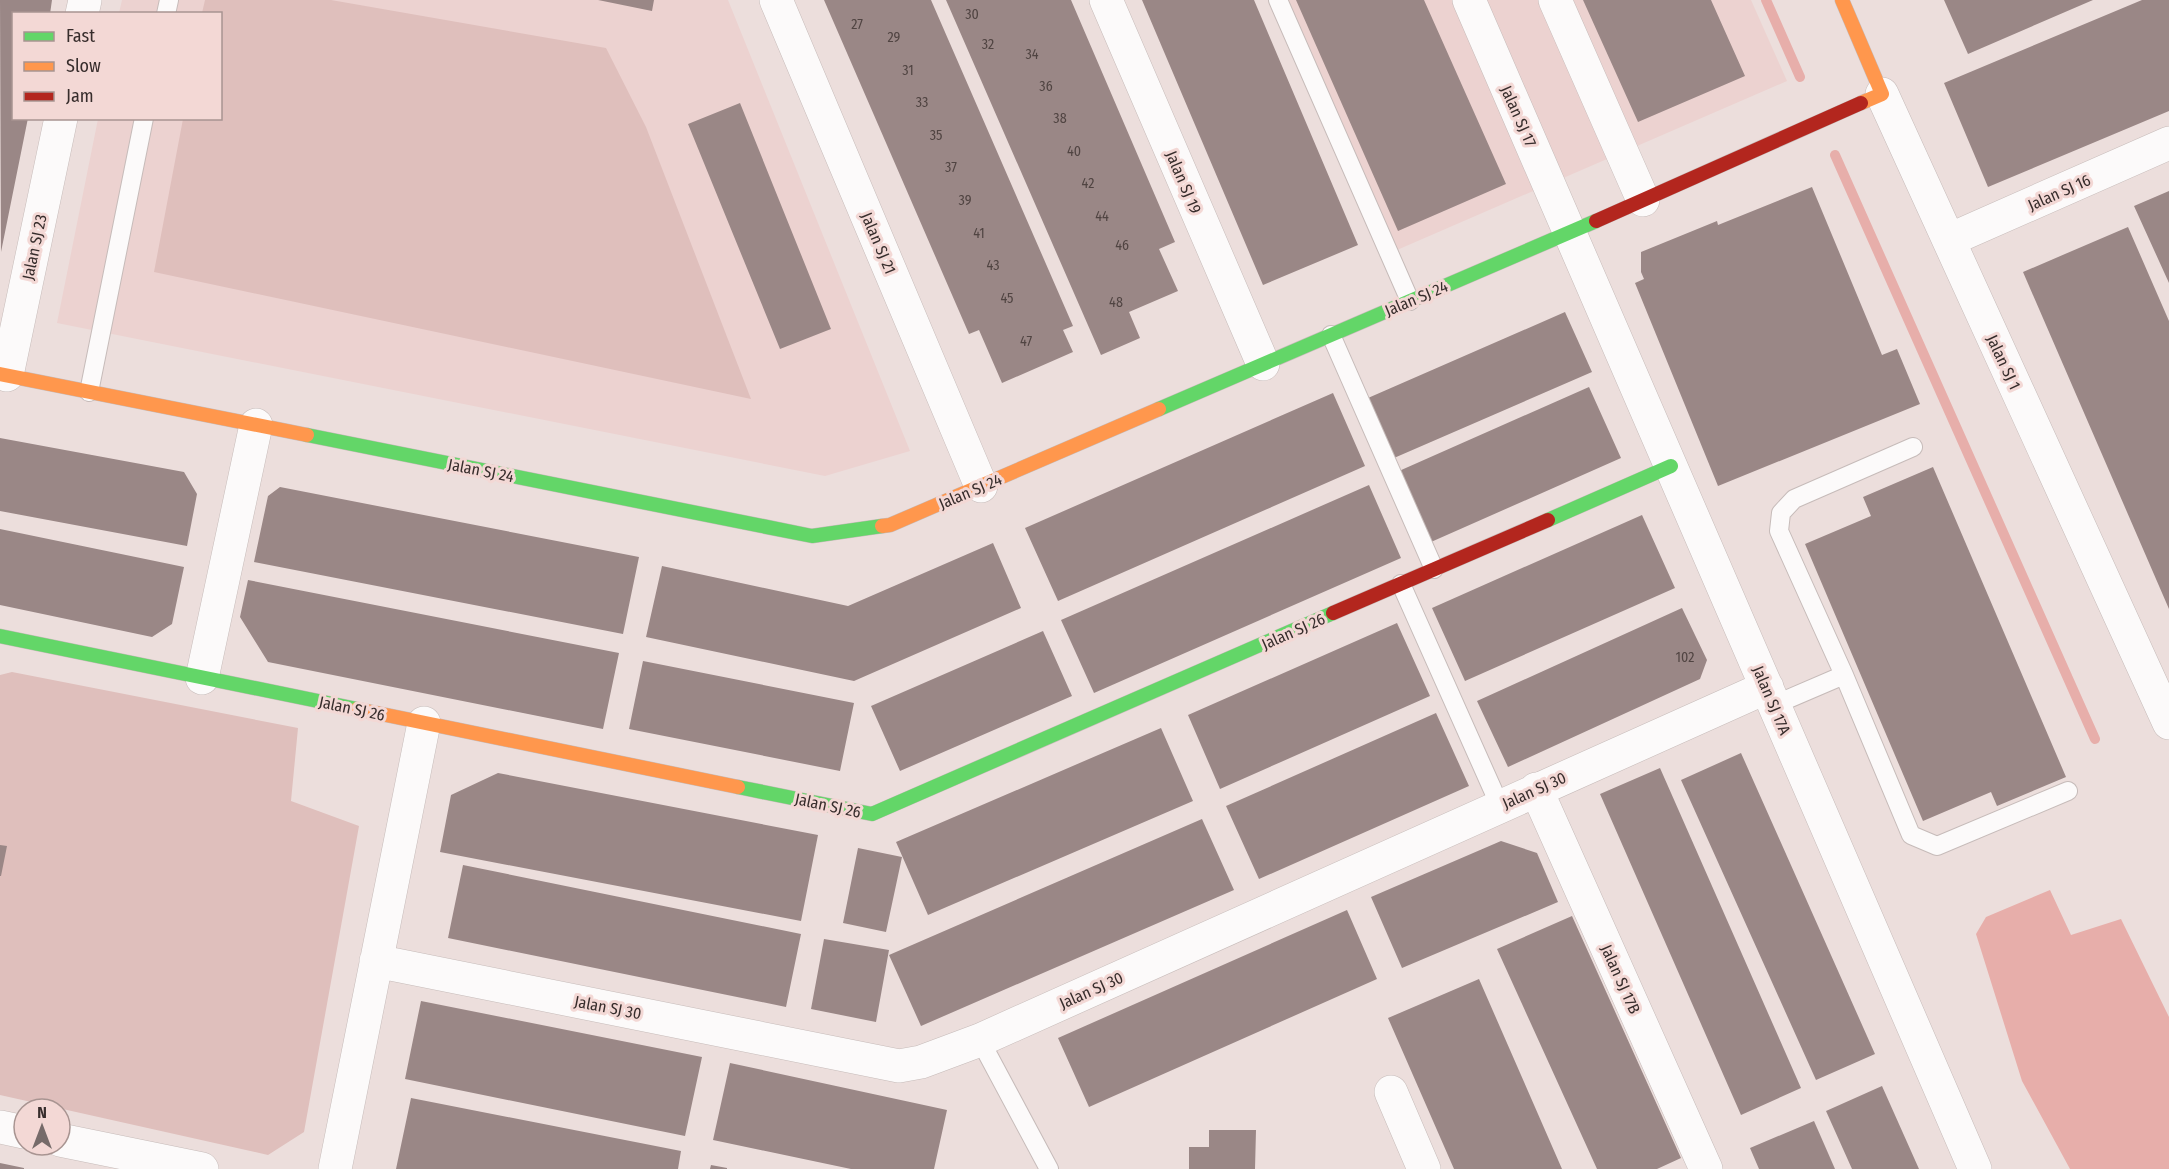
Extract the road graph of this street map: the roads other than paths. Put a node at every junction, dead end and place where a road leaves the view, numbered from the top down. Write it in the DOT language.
graph roads {
  1 [pos="776,0"];
  2 [pos="1106,0"];
  3 [pos="1278,0"];
  4 [pos="1468,0"];
  5 [pos="1555,0"];
  6 [pos="1842,0"];
  7 [pos="1882,94"];
  8 [pos="61,120"];
  9 [pos="144,120"];
  10 [pos="2169,143"];
  11 [pos="1643,200"];
  12 [pos="1570,232"];
  13 [pos="1949,240"];
  14 [pos="1410,301"];
  15 [pos="1331,335"];
  16 [pos="1263,364"];
  17 [pos="3,375"];
  18 [pos="89,392"];
  19 [pos="256,425"];
  20 [pos="1913,447"];
  21 [pos="1671,466"];
  22 [pos="981,486"];
  23 [pos="1434,569"];
  24 [pos="1401,584"];
  25 [pos="0,636"];
  26 [pos="1844,675"];
  27 [pos="202,678"];
  28 [pos="1770,696"];
  29 [pos="424,723"];
  30 [pos="2169,723"];
  31 [pos="1536,789"];
  32 [pos="2068,791"];
  33 [pos="1500,806"];
  34 [pos="376,961"];
  35 [pos="980,1040"];
  36 [pos="1391,1092"];
  37 [pos="72,1146"];
  38 [pos="100,1159"];
  39 [pos="202,1169"];
  40 [pos="334,1169"];
  41 [pos="1049,1169"];
  42 [pos="1424,1169"];
  43 [pos="1706,1169"];
  44 [pos="1975,1169"];
  1 -- 22 [label="street, Jalan SJ 21"];
  2 -- 16 [label="street, Jalan SJ 19"];
  3 -- 14 [label="lane"];
  4 -- 12 [label="street, Jalan SJ 17"];
  5 -- 11 [label="street"];
  6 -- 7 [label="street, Jalan SJ 1"];
  7 -- 11 [label="street, Jalan SJ 24"];
  7 -- 13 [label="street, Jalan SJ 1"];
  8 -- 17 [label="street, Jalan SJ 23"];
  9 -- 18 [label="lane"];
  10 -- 13 [label="street, Jalan SJ 16"];
  11 -- 12 [label="street, Jalan SJ 24"];
  12 -- 14 [label="street, Jalan SJ 24"];
  12 -- 21 [label="street, Jalan SJ 17A"];
  13 -- 30 [label="street, Jalan SJ 1"];
  14 -- 15 [label="street, Jalan SJ 24"];
  15 -- 16 [label="street, Jalan SJ 24"];
  15 -- 23 [label="lane"];
  16 -- 22 [label="street, Jalan SJ 24"];
  17 -- 18 [label="street, Jalan SJ 24"];
  18 -- 19 [label="street, Jalan SJ 24"];
  19 -- 22 [label="street, Jalan SJ 24"];
  19 -- 27 [label="street"];
  20 -- 26 [label="lane"];
  21 -- 23 [label="street, Jalan SJ 26"];
  21 -- 28 [label="street, Jalan SJ 17A"];
  23 -- 24 [label="street, Jalan SJ 26"];
  24 -- 29 [label="street, Jalan SJ 26"];
  24 -- 33 [label="lane"];
  25 -- 27 [label="street, Jalan SJ 26"];
  26 -- 28 [label="lane"];
  26 -- 32 [label="lane"];
  27 -- 29 [label="street, Jalan SJ 26"];
  28 -- 31 [label="street, Jalan SJ 30"];
  28 -- 44 [label="street, Jalan SJ 17A"];
  29 -- 34 [label="street"];
  31 -- 33 [label="street, Jalan SJ 30"];
  31 -- 43 [label="street, Jalan SJ 17B"];
  33 -- 35 [label="street, Jalan SJ 30"];
  34 -- 35 [label="street, Jalan SJ 30"];
  34 -- 40 [label="street"];
  35 -- 41 [label="lane"];
  36 -- 42 [label="street"];
  37 -- 38 [label="street"];
  38 -- 39 [label="street"];
}
